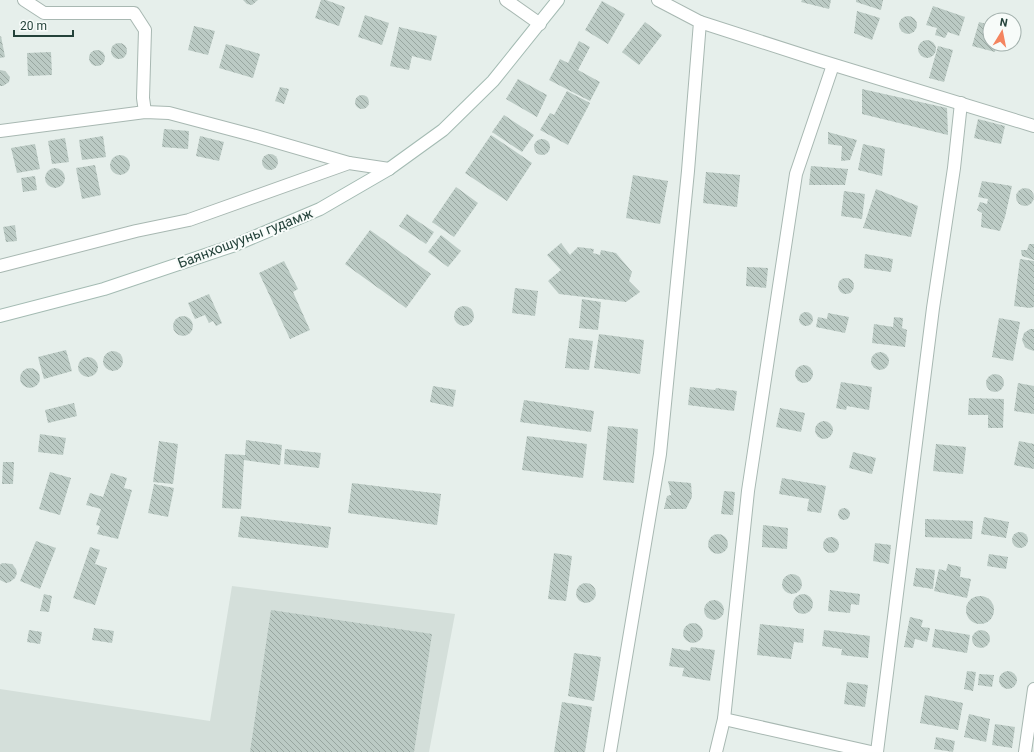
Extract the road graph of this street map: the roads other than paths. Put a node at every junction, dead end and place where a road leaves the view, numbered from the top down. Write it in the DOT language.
graph roads {
  1 [pos="24,0"];
  2 [pos="506,0"];
  3 [pos="558,0"];
  4 [pos="658,0"];
  5 [pos="700,22"];
  6 [pos="540,24"];
  7 [pos="833,65"];
  8 [pos="961,103"];
  9 [pos="145,112"];
  10 [pos="1034,126"];
  11 [pos="0,131"];
  12 [pos="349,163"];
  13 [pos="389,169"];
  14 [pos="0,266"];
  15 [pos="0,316"];
  16 [pos="1034,689"];
  17 [pos="724,719"];
  18 [pos="610,752"];
  19 [pos="716,752"];
  20 [pos="871,752"];
  21 [pos="877,752"];
  22 [pos="1025,752"];
  1 -- 9 [label="street"];
  2 -- 6 [label="street"];
  3 -- 6 [label="street, Баянхошууны гудамж"];
  4 -- 5 [label="street"];
  5 -- 7 [label="street"];
  5 -- 18 [label="street"];
  6 -- 13 [label="street, Баянхошууны гудамж"];
  7 -- 8 [label="street"];
  7 -- 17 [label="street"];
  8 -- 10 [label="street"];
  8 -- 21 [label="street"];
  9 -- 11 [label="street"];
  9 -- 12 [label="street"];
  12 -- 13 [label="street"];
  12 -- 14 [label="street"];
  13 -- 15 [label="street, Баянхошууны гудамж"];
  16 -- 22 [label="street"];
  17 -- 19 [label="street"];
  17 -- 20 [label="street"];
}
